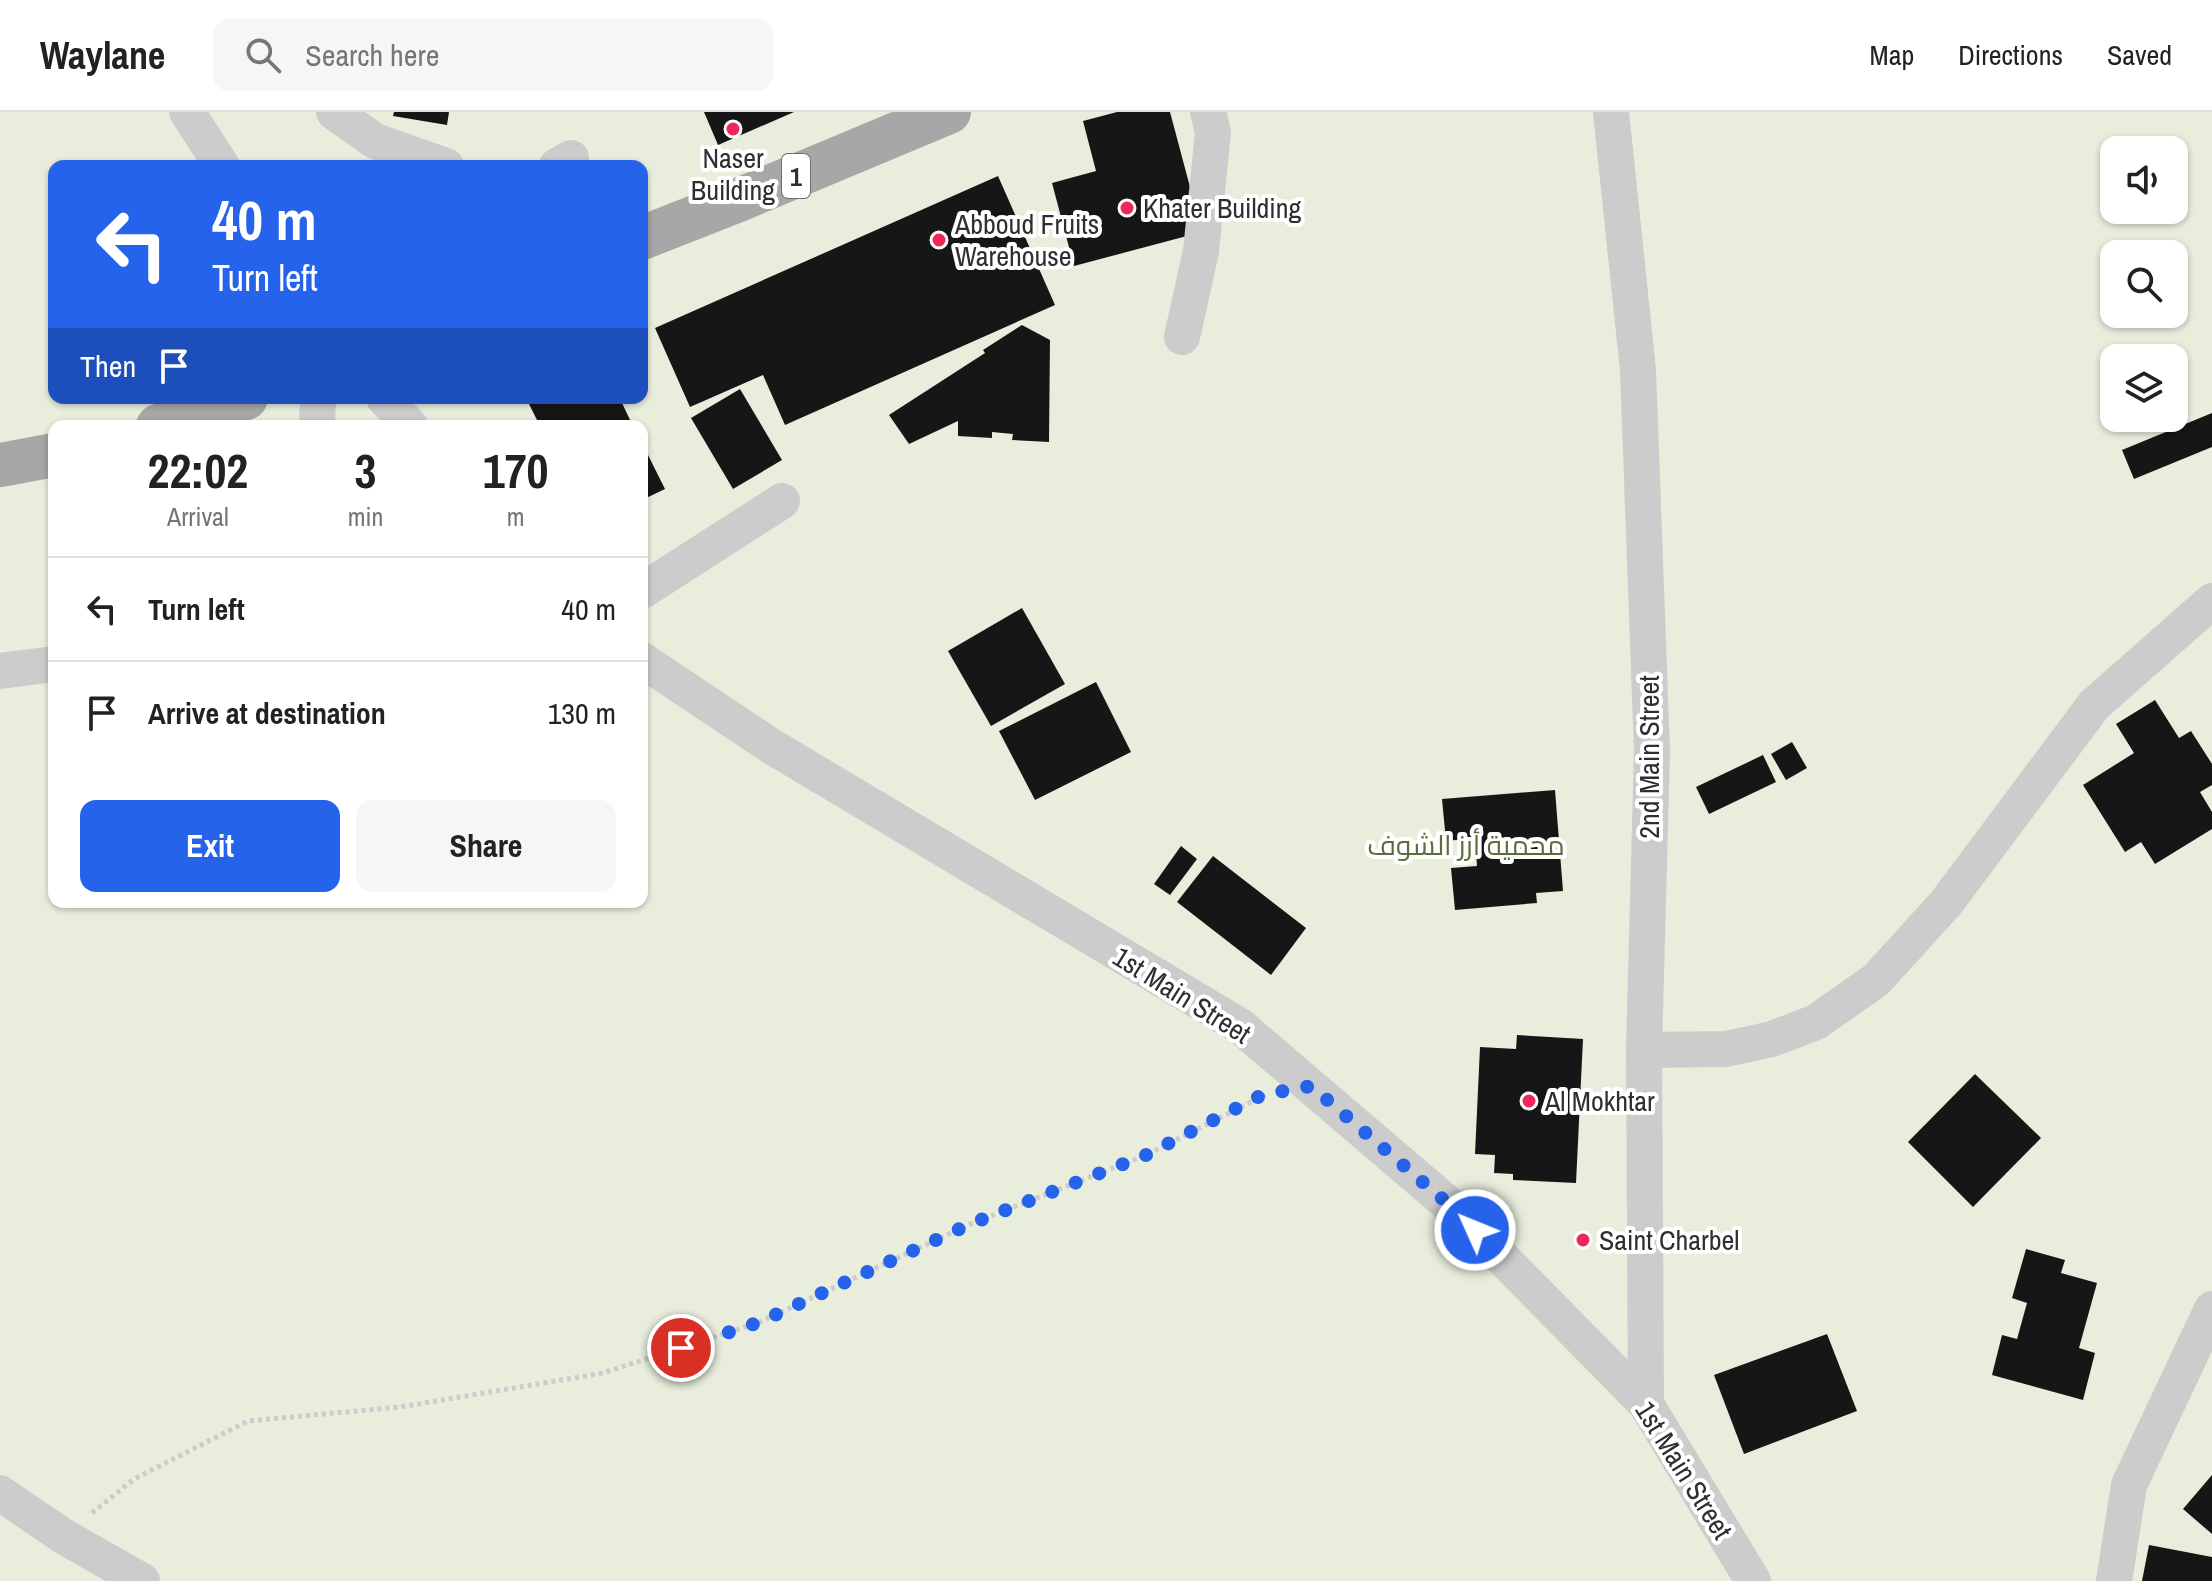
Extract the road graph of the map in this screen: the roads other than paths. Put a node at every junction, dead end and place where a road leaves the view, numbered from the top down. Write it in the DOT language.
graph roads {
  1 [pos="187,112"];
  2 [pos="334,112"];
  3 [pos="949,112"];
  4 [pos="1208,112"];
  5 [pos="1611,112"];
  6 [pos="218,160"];
  7 [pos="429,160"];
  8 [pos="648,236"];
  9 [pos="1182,337"];
  10 [pos="227,404"];
  11 [pos="390,404"];
  12 [pos="177,420"];
  13 [pos="404,420"];
  14 [pos="48,456"];
  15 [pos="0,465"];
  16 [pos="782,501"];
  17 [pos="648,587"];
  18 [pos="2212,601"];
  19 [pos="648,664"];
  20 [pos="48,665"];
  21 [pos="0,671"];
  22 [pos="1644,1050"];
  23 [pos="2212,1309"];
  24 [pos="1646,1404"];
  25 [pos="0,1493"];
  26 [pos="142,1581"];
  27 [pos="1753,1581"];
  28 [pos="2114,1581"];
  1 -- 6 [label="street"];
  2 -- 7 [label="street"];
  3 -- 8 [label="main road, 1"];
  4 -- 9 [label="street"];
  5 -- 22 [label="street, 2nd Main Street"];
  10 -- 12 [label="main road"];
  11 -- 13 [label="street"];
  14 -- 15 [label="main road"];
  16 -- 17 [label="street"];
  18 -- 22 [label="street"];
  19 -- 24 [label="street, 1st Main Street"];
  20 -- 21 [label="street"];
  22 -- 24 [label="street, 2nd Main Street"];
  23 -- 28 [label="street"];
  24 -- 27 [label="street, 1st Main Street"];
  25 -- 26 [label="street"];
}
